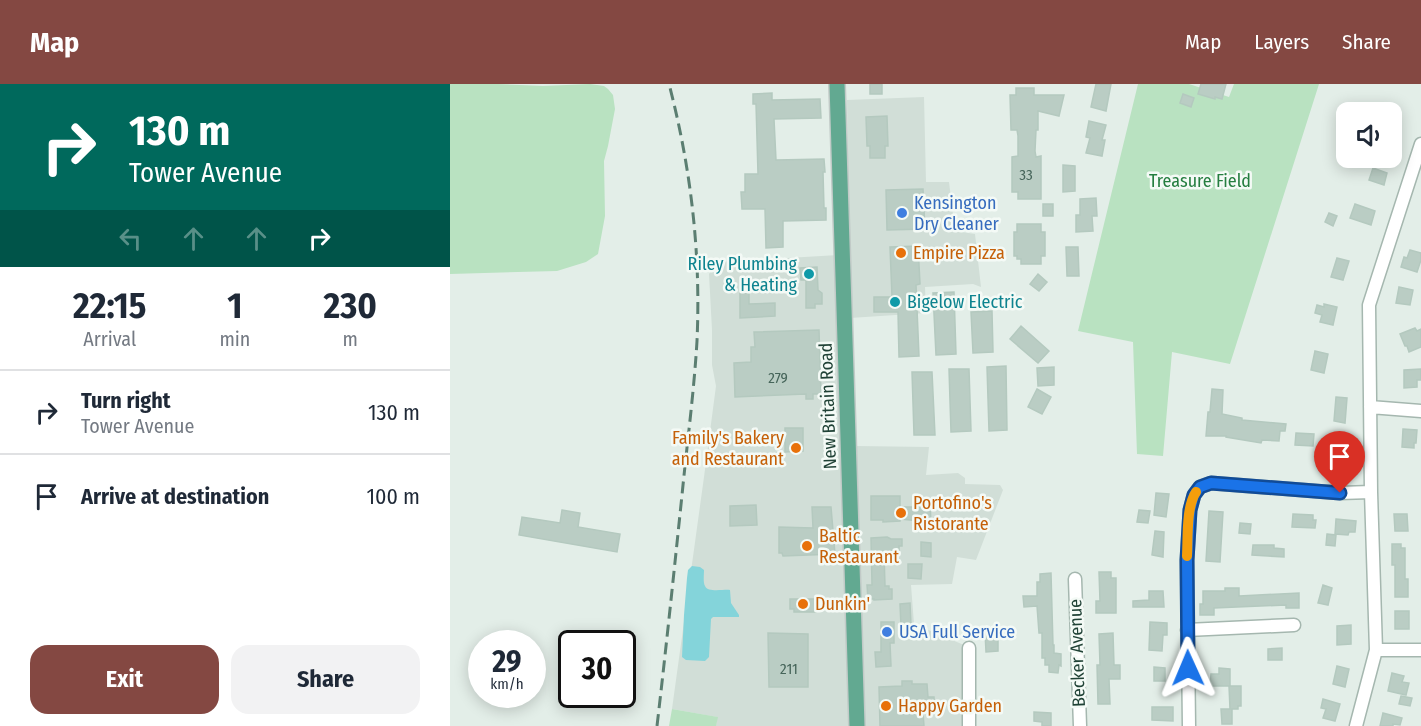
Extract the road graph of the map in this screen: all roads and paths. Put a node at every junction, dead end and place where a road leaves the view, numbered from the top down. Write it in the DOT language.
graph roads {
  1 [pos="837,84"];
  2 [pos="1421,144"];
  3 [pos="1370,407"];
  4 [pos="1421,411"];
  5 [pos="1371,492"];
  6 [pos="1075,579"];
  7 [pos="1294,625"];
  8 [pos="1187,630"];
  9 [pos="969,648"];
  10 [pos="1376,650"];
  11 [pos="1421,650"];
  12 [pos="856,726"];
  13 [pos="969,726"];
  14 [pos="1080,726"];
  15 [pos="1189,726"];
  16 [pos="1356,726"];
  1 -- 12 [label="main road, New Britain Road"];
  2 -- 3 [label="street"];
  3 -- 4 [label="street"];
  3 -- 5 [label="street"];
  5 -- 8 [label="street"];
  5 -- 10 [label="street"];
  6 -- 14 [label="street, Becker Avenue"];
  7 -- 8 [label="street"];
  8 -- 15 [label="street"];
  9 -- 13 [label="street"];
  10 -- 11 [label="street"];
  10 -- 16 [label="street"];
}
